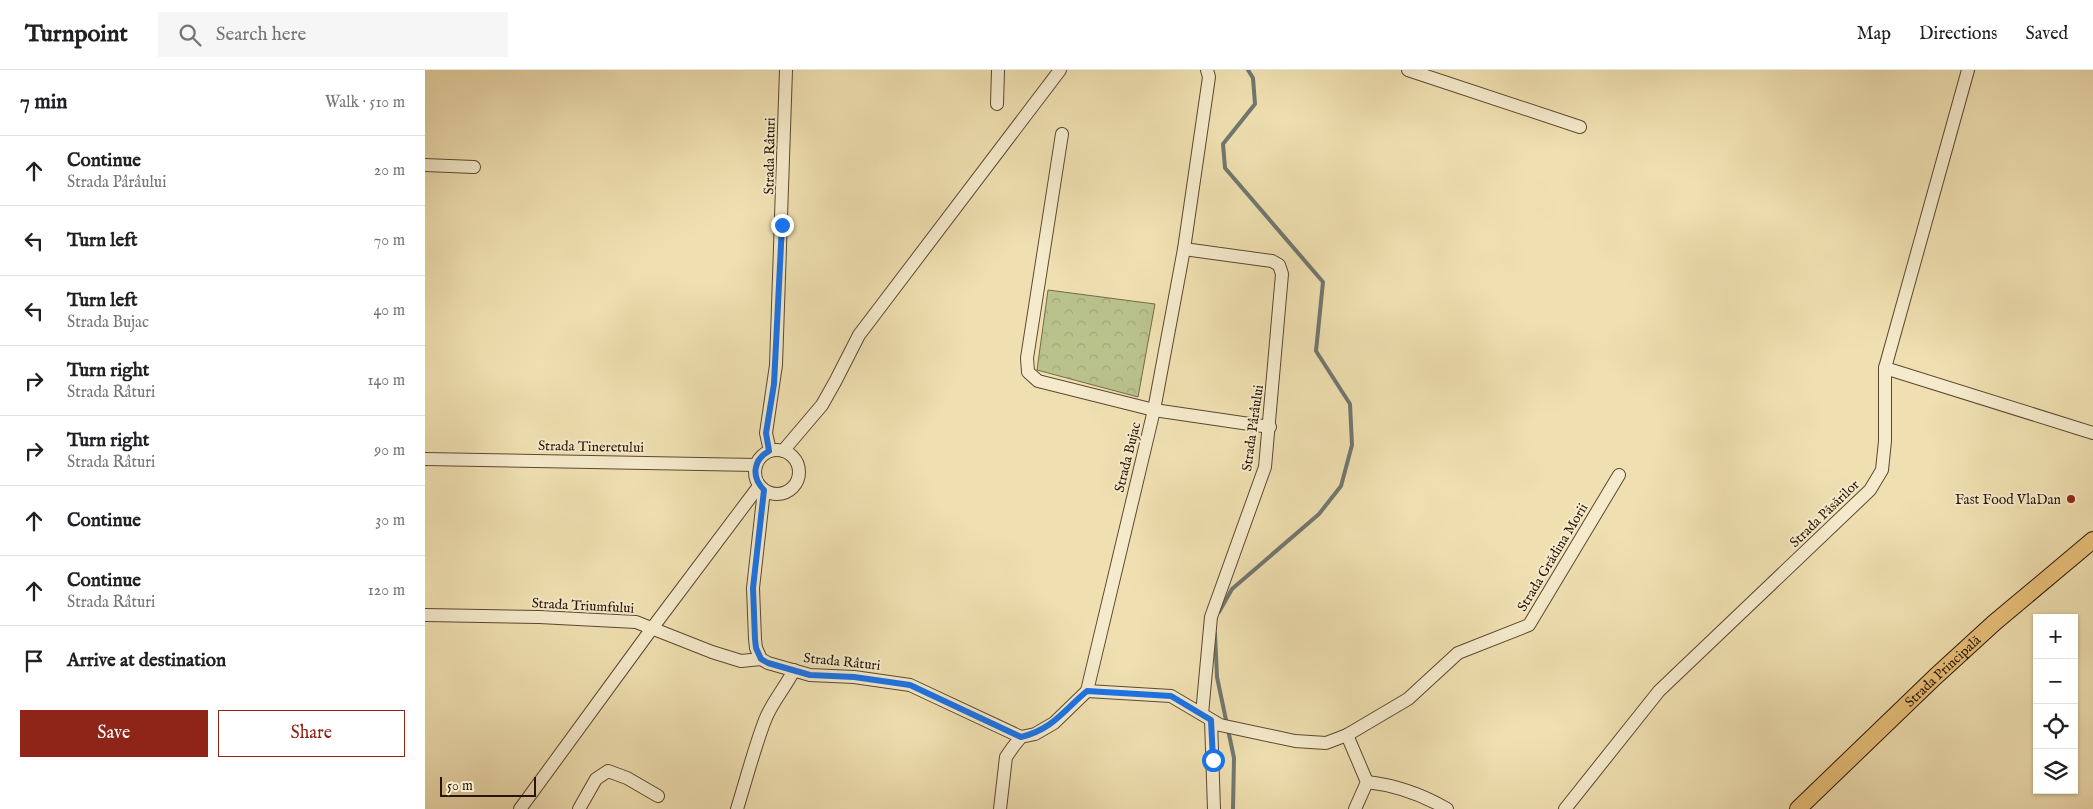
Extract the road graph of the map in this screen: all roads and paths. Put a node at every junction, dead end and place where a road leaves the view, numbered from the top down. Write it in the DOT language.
graph roads {
  1 [pos="786,70"];
  2 [pos="998,70"];
  3 [pos="1060,70"];
  4 [pos="1207,70"];
  5 [pos="1408,70"];
  6 [pos="1968,70"];
  7 [pos="997,104"];
  8 [pos="1580,127"];
  9 [pos="1062,134"];
  10 [pos="425,165"];
  11 [pos="474,167"];
  12 [pos="1184,249"];
  13 [pos="1885,368"];
  14 [pos="1154,410"];
  15 [pos="1270,427"];
  16 [pos="2093,432"];
  17 [pos="769,451"];
  18 [pos="783,451"];
  19 [pos="425,458"];
  20 [pos="756,466"];
  21 [pos="1619,475"];
  22 [pos="762,488"];
  23 [pos="2093,540"];
  24 [pos="425,615"];
  25 [pos="653,627"];
  26 [pos="761,659"];
  27 [pos="794,670"];
  28 [pos="1087,691"];
  29 [pos="1211,720"];
  30 [pos="1347,735"];
  31 [pos="1021,737"];
  32 [pos="1367,782"];
  33 [pos="658,796"];
  34 [pos="520,809"];
  35 [pos="579,809"];
  36 [pos="737,809"];
  37 [pos="1000,809"];
  38 [pos="1214,809"];
  39 [pos="1355,809"];
  40 [pos="1447,809"];
  41 [pos="1565,809"];
  42 [pos="1798,809"];
  1 -- 17 [label="street, Strada Râturi"];
  2 -- 7 [label="street"];
  3 -- 18 [label="street"];
  4 -- 12 [label="street, Strada Bujac"];
  5 -- 8 [label="street"];
  6 -- 13 [label="street, Strada Păsărilor"];
  9 -- 14 [label="street"];
  10 -- 11 [label="street"];
  12 -- 14 [label="street, Strada Bujac"];
  12 -- 15 [label="street, Strada Pârâului"];
  13 -- 16 [label="street"];
  13 -- 41 [label="street, Strada Păsărilor"];
  14 -- 15 [label="street"];
  14 -- 28 [label="street, Strada Bujac"];
  15 -- 29 [label="street, Strada Pârâului"];
  17 -- 18 [label="street"];
  17 -- 20 [label="street"];
  18 -- 22 [label="street"];
  19 -- 20 [label="street, Strada Tineretului"];
  20 -- 22 [label="street"];
  21 -- 30 [label="street, Strada Grădina Morii"];
  22 -- 25 [label="street"];
  22 -- 26 [label="street"];
  23 -- 42 [label="main road, Strada Principală"];
  24 -- 25 [label="street, Strada Triumfului"];
  25 -- 26 [label="street, Strada Triumfului"];
  25 -- 34 [label="street"];
  26 -- 27 [label="street, Strada Râturi"];
  27 -- 31 [label="street, Strada Râturi"];
  27 -- 36 [label="street"];
  28 -- 29 [label="street, Strada Grădina Morii"];
  28 -- 31 [label="street"];
  29 -- 30 [label="street, Strada Grădina Morii"];
  29 -- 38 [label="street, Strada Pârâului"];
  30 -- 32 [label="street"];
  31 -- 37 [label="street"];
  32 -- 39 [label="street"];
  32 -- 40 [label="street"];
  33 -- 35 [label="street"];
}
